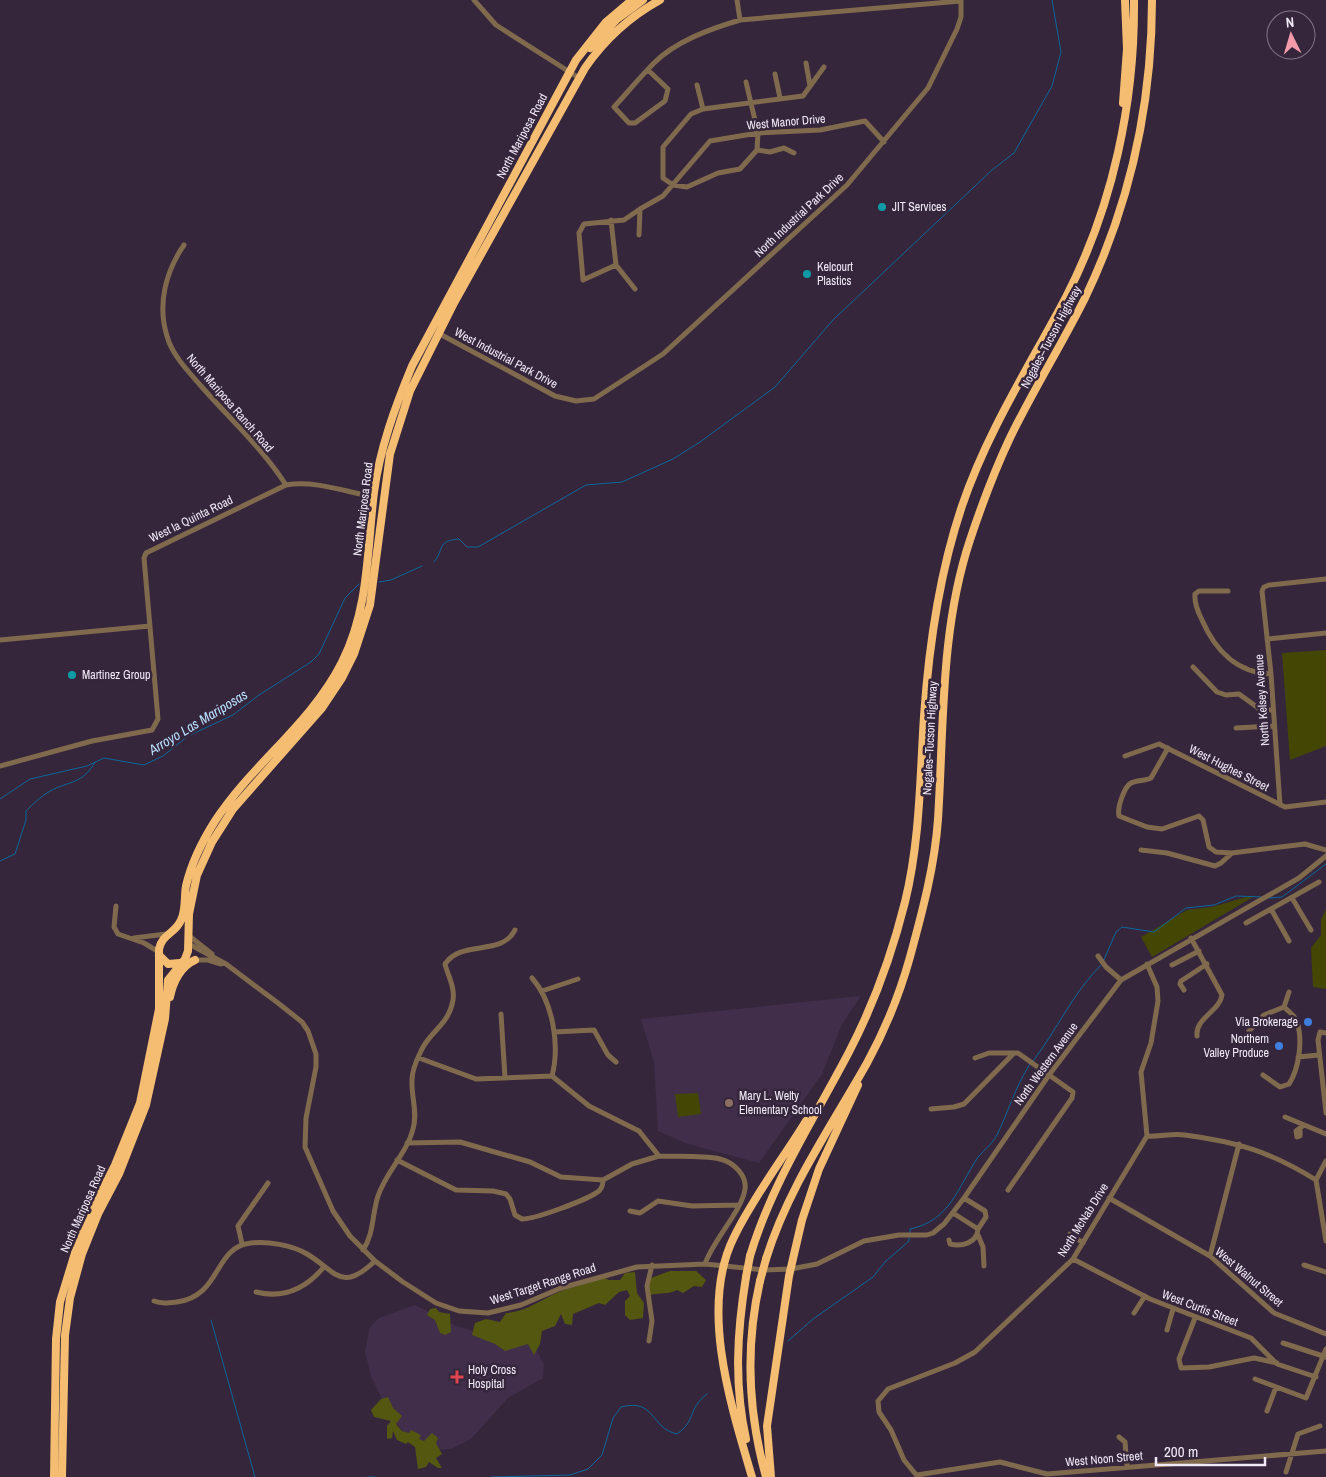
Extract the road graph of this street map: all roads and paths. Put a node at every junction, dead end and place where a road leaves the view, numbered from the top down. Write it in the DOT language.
graph roads {
  1 [pos="474,0"];
  2 [pos="632,0"];
  3 [pos="643,0"];
  4 [pos="655,0"];
  5 [pos="660,0"];
  6 [pos="737,0"];
  7 [pos="1125,0"];
  8 [pos="1134,0"];
  9 [pos="1152,0"];
  10 [pos="1156,0"];
  11 [pos="961,1"];
  12 [pos="631,19"];
  13 [pos="740,20"];
  14 [pos="1152,29"];
  15 [pos="806,63"];
  16 [pos="824,67"];
  17 [pos="648,70"];
  18 [pos="574,74"];
  19 [pos="776,74"];
  20 [pos="746,82"];
  21 [pos="697,85"];
  22 [pos="810,86"];
  23 [pos="780,98"];
  24 [pos="751,101"];
  25 [pos="703,109"];
  26 [pos="758,133"];
  27 [pos="884,142"];
  28 [pos="757,150"];
  29 [pos="794,153"];
  30 [pos="673,185"];
  31 [pos="640,210"];
  32 [pos="611,220"];
  33 [pos="1098,220"];
  34 [pos="639,235"];
  35 [pos="184,245"];
  36 [pos="616,265"];
  37 [pos="462,271"];
  38 [pos="635,289"];
  39 [pos="438,333"];
  40 [pos="406,389"];
  41 [pos="594,399"];
  42 [pos="286,485"];
  43 [pos="374,497"];
  44 [pos="371,566"];
  45 [pos="1326,579"];
  46 [pos="1228,591"];
  47 [pos="150,626"];
  48 [pos="1326,633"];
  49 [pos="1267,639"];
  50 [pos="0,640"];
  51 [pos="1193,667"];
  52 [pos="1271,674"];
  53 [pos="1273,710"];
  54 [pos="1274,726"];
  55 [pos="1236,728"];
  56 [pos="277,747"];
  57 [pos="1168,748"];
  58 [pos="1125,756"];
  59 [pos="278,758"];
  60 [pos="0,766"];
  61 [pos="233,796"];
  62 [pos="1326,802"];
  63 [pos="1280,805"];
  64 [pos="234,807"];
  65 [pos="204,842"];
  66 [pos="1140,850"];
  67 [pos="1326,850"];
  68 [pos="207,852"];
  69 [pos="1232,853"];
  70 [pos="1326,856"];
  71 [pos="1320,882"];
  72 [pos="1292,898"];
  73 [pos="1253,904"];
  74 [pos="116,906"];
  75 [pos="1271,909"];
  76 [pos="1259,916"];
  77 [pos="1246,923"];
  78 [pos="515,930"];
  79 [pos="1311,930"];
  80 [pos="168,934"];
  81 [pos="131,938"];
  82 [pos="1191,938"];
  83 [pos="188,940"];
  84 [pos="1289,942"];
  85 [pos="1199,951"];
  86 [pos="159,954"];
  87 [pos="1098,956"];
  88 [pos="195,960"];
  89 [pos="182,962"];
  90 [pos="222,962"];
  91 [pos="1147,964"];
  92 [pos="1207,964"];
  93 [pos="1172,965"];
  94 [pos="232,970"];
  95 [pos="532,978"];
  96 [pos="578,979"];
  97 [pos="1121,980"];
  98 [pos="1182,988"];
  99 [pos="542,991"];
  100 [pos="1289,992"];
  101 [pos="1284,1007"];
  102 [pos="501,1014"];
  103 [pos="165,1019"];
  104 [pos="1249,1031"];
  105 [pos="554,1032"];
  106 [pos="1326,1034"];
  107 [pos="1197,1036"];
  108 [pos="1013,1054"];
  109 [pos="1319,1055"];
  110 [pos="1298,1056"];
  111 [pos="419,1058"];
  112 [pos="974,1058"];
  113 [pos="616,1062"];
  114 [pos="866,1065"];
  115 [pos="840,1069"];
  116 [pos="1049,1074"];
  117 [pos="552,1076"];
  118 [pos="1263,1076"];
  119 [pos="505,1078"];
  120 [pos="932,1108"];
  121 [pos="1326,1113"];
  122 [pos="1285,1117"];
  123 [pos="1326,1134"];
  124 [pos="1147,1136"];
  125 [pos="407,1143"];
  126 [pos="1239,1144"];
  127 [pos="659,1156"];
  128 [pos="397,1160"];
  129 [pos="1326,1161"];
  130 [pos="603,1180"];
  131 [pos="1316,1180"];
  132 [pos="268,1183"];
  133 [pos="1008,1190"];
  134 [pos="964,1198"];
  135 [pos="1109,1198"];
  136 [pos="738,1205"];
  137 [pos="630,1211"];
  138 [pos="953,1213"];
  139 [pos="978,1232"];
  140 [pos="1070,1234"];
  141 [pos="949,1240"];
  142 [pos="1326,1241"];
  143 [pos="1083,1243"];
  144 [pos="242,1244"];
  145 [pos="363,1250"];
  146 [pos="1210,1256"];
  147 [pos="1074,1259"];
  148 [pos="375,1261"];
  149 [pos="705,1264"];
  150 [pos="652,1265"];
  151 [pos="724,1265"];
  152 [pos="1304,1265"];
  153 [pos="984,1266"];
  154 [pos="323,1268"];
  155 [pos="791,1270"];
  156 [pos="1326,1272"];
  157 [pos="256,1292"];
  158 [pos="1145,1296"];
  159 [pos="154,1301"];
  160 [pos="1173,1309"];
  161 [pos="1134,1313"];
  162 [pos="1195,1318"];
  163 [pos="1167,1330"];
  164 [pos="1326,1334"];
  165 [pos="649,1341"];
  166 [pos="1283,1343"];
  167 [pos="1326,1349"];
  168 [pos="1325,1357"];
  169 [pos="1278,1364"];
  170 [pos="1316,1377"];
  171 [pos="1255,1379"];
  172 [pos="1276,1387"];
  173 [pos="1267,1411"];
  174 [pos="1320,1426"];
  175 [pos="1119,1437"];
  176 [pos="1326,1451"];
  177 [pos="1290,1454"];
  178 [pos="1127,1467"];
  179 [pos="1286,1472"];
  180 [pos="917,1476"];
  181 [pos="54,1477"];
  182 [pos="62,1477"];
  183 [pos="753,1477"];
  184 [pos="766,1477"];
  185 [pos="771,1477"];
  1 -- 18 [label="street"];
  2 -- 18 [label="highway"];
  3 -- 18 [label="highway"];
  4 -- 12 [label="highway"];
  5 -- 12 [label="highway"];
  6 -- 13 [label="street"];
  7 -- 33 [label="highway"];
  8 -- 33 [label="highway, Nogales–Tucson Highway"];
  9 -- 14 [label="highway, Nogales–Tucson Highway"];
  10 -- 14 [label="highway"];
  11 -- 13 [label="street"];
  11 -- 27 [label="street, North Industrial Park Drive"];
  12 -- 18 [label="highway"];
  13 -- 17 [label="street"];
  14 -- 114 [label="highway, Nogales–Tucson Highway"];
  15 -- 22 [label="street"];
  16 -- 22 [label="street"];
  17 -- 17 [label="street"];
  18 -- 37 [label="highway, North Mariposa Road"];
  18 -- 39 [label="highway, North Mariposa Road"];
  19 -- 23 [label="street"];
  20 -- 24 [label="street"];
  21 -- 25 [label="street"];
  22 -- 23 [label="street"];
  23 -- 24 [label="street"];
  24 -- 25 [label="street"];
  24 -- 26 [label="street"];
  25 -- 30 [label="street"];
  26 -- 27 [label="street, West Manor Drive"];
  26 -- 28 [label="street"];
  26 -- 30 [label="street, West Manor Drive"];
  27 -- 41 [label="street, North Industrial Park Drive"];
  28 -- 29 [label="street, West Manor Drive"];
  28 -- 30 [label="street"];
  30 -- 31 [label="street"];
  31 -- 32 [label="street"];
  31 -- 34 [label="street"];
  32 -- 36 [label="street"];
  32 -- 36 [label="street"];
  33 -- 115 [label="highway, Nogales–Tucson Highway"];
  35 -- 42 [label="street, North Mariposa Ranch Road"];
  36 -- 38 [label="street"];
  37 -- 39 [label="highway"];
  37 -- 40 [label="highway, North Mariposa Road"];
  39 -- 40 [label="highway"];
  39 -- 41 [label="street, West Industrial Park Drive"];
  40 -- 43 [label="highway, North Mariposa Road"];
  40 -- 44 [label="highway, North Mariposa Road"];
  42 -- 43 [label="street, West la Quinta Road"];
  42 -- 47 [label="street, West la Quinta Road"];
  43 -- 44 [label="highway, North Mariposa Road"];
  44 -- 56 [label="highway, North Mariposa Road"];
  44 -- 59 [label="highway, North Mariposa Road"];
  45 -- 49 [label="street, North Kelsey Avenue"];
  46 -- 52 [label="street"];
  47 -- 50 [label="street"];
  47 -- 60 [label="street"];
  48 -- 49 [label="street"];
  49 -- 52 [label="street, North Kelsey Avenue"];
  51 -- 53 [label="street"];
  52 -- 53 [label="street, North Kelsey Avenue"];
  53 -- 54 [label="street, North Kelsey Avenue"];
  54 -- 55 [label="street"];
  54 -- 63 [label="street, North Kelsey Avenue"];
  56 -- 59 [label="highway"];
  56 -- 61 [label="highway, North Mariposa Road"];
  57 -- 58 [label="street, West Hughes Street"];
  57 -- 63 [label="street, West Hughes Street"];
  57 -- 69 [label="street"];
  59 -- 64 [label="highway, North Mariposa Road"];
  61 -- 64 [label="highway"];
  61 -- 65 [label="highway, North Mariposa Road"];
  62 -- 63 [label="street, West Hughes Street"];
  64 -- 68 [label="highway, North Mariposa Road"];
  65 -- 68 [label="highway"];
  65 -- 80 [label="highway, North Mariposa Road"];
  66 -- 69 [label="street"];
  67 -- 69 [label="street"];
  68 -- 83 [label="highway, North Mariposa Road"];
  70 -- 73 [label="street, North Western Avenue"];
  71 -- 72 [label="street"];
  72 -- 75 [label="street"];
  72 -- 79 [label="street"];
  73 -- 76 [label="street"];
  73 -- 82 [label="street, North Western Avenue"];
  74 -- 81 [label="street"];
  75 -- 76 [label="street"];
  75 -- 84 [label="street"];
  76 -- 77 [label="street"];
  78 -- 111 [label="street"];
  80 -- 81 [label="street"];
  80 -- 83 [label="highway"];
  80 -- 86 [label="highway, North Mariposa Road"];
  81 -- 86 [label="street"];
  82 -- 85 [label="street"];
  82 -- 91 [label="street, North Western Avenue"];
  83 -- 89 [label="highway, North Mariposa Road"];
  83 -- 90 [label="street"];
  83 -- 90 [label="street"];
  85 -- 92 [label="street"];
  85 -- 93 [label="street"];
  86 -- 89 [label="highway"];
  86 -- 181 [label="highway, North Mariposa Road"];
  87 -- 97 [label="street"];
  88 -- 89 [label="street"];
  88 -- 94 [label="street"];
  88 -- 103 [label="highway"];
  89 -- 103 [label="highway, North Mariposa Road"];
  90 -- 94 [label="street"];
  91 -- 97 [label="street, North Western Avenue"];
  91 -- 124 [label="street"];
  92 -- 98 [label="street"];
  92 -- 107 [label="street"];
  94 -- 145 [label="street, West Target Range Road"];
  95 -- 99 [label="street"];
  96 -- 99 [label="street"];
  97 -- 116 [label="street, North Western Avenue"];
  99 -- 105 [label="street"];
  100 -- 101 [label="street"];
  101 -- 104 [label="street"];
  101 -- 110 [label="street"];
  102 -- 119 [label="street"];
  103 -- 182 [label="highway, North Mariposa Road"];
  105 -- 113 [label="street"];
  105 -- 117 [label="street"];
  106 -- 109 [label="street"];
  108 -- 112 [label="street"];
  108 -- 116 [label="street"];
  108 -- 120 [label="street"];
  109 -- 110 [label="street"];
  109 -- 121 [label="street"];
  110 -- 118 [label="street"];
  111 -- 119 [label="street"];
  111 -- 125 [label="street"];
  114 -- 155 [label="highway"];
  114 -- 184 [label="highway, Nogales–Tucson Highway, bridge"];
  115 -- 151 [label="highway"];
  115 -- 183 [label="highway, Nogales–Tucson Highway, bridge"];
  116 -- 133 [label="street"];
  116 -- 134 [label="street, North Western Avenue"];
  117 -- 119 [label="street"];
  117 -- 127 [label="street"];
  122 -- 123 [label="street"];
  124 -- 126 [label="street"];
  124 -- 135 [label="street, North McNab Drive"];
  125 -- 128 [label="street"];
  125 -- 130 [label="street"];
  126 -- 131 [label="street"];
  126 -- 146 [label="street"];
  127 -- 130 [label="street"];
  127 -- 136 [label="street"];
  128 -- 130 [label="street"];
  128 -- 145 [label="street"];
  129 -- 131 [label="street"];
  131 -- 142 [label="street"];
  132 -- 144 [label="street"];
  134 -- 138 [label="street, North Western Avenue"];
  134 -- 139 [label="street"];
  135 -- 143 [label="street, North McNab Drive"];
  135 -- 146 [label="street, West Walnut Street"];
  136 -- 137 [label="street"];
  136 -- 149 [label="street"];
  138 -- 139 [label="street"];
  138 -- 155 [label="street, North Western Avenue"];
  139 -- 141 [label="street"];
  139 -- 153 [label="street"];
  140 -- 143 [label="street"];
  143 -- 147 [label="street, North McNab Drive"];
  144 -- 154 [label="street"];
  144 -- 159 [label="street"];
  145 -- 148 [label="street, West Target Range Road"];
  146 -- 164 [label="street, West Walnut Street"];
  147 -- 158 [label="street, West Curtis Street"];
  147 -- 180 [label="street, North McNab Drive"];
  148 -- 150 [label="street, West Target Range Road"];
  148 -- 154 [label="street"];
  149 -- 150 [label="street, West Target Range Road"];
  149 -- 151 [label="street, West Target Range Road"];
  150 -- 165 [label="street"];
  151 -- 155 [label="street, West Target Range Road"];
  151 -- 183 [label="highway"];
  152 -- 156 [label="street"];
  154 -- 157 [label="street"];
  155 -- 185 [label="highway"];
  158 -- 160 [label="street, West Curtis Street"];
  158 -- 161 [label="street"];
  160 -- 162 [label="street, West Curtis Street"];
  160 -- 163 [label="street"];
  162 -- 169 [label="street, West Curtis Street"];
  162 -- 169 [label="street"];
  166 -- 168 [label="street"];
  167 -- 168 [label="street"];
  168 -- 170 [label="street"];
  169 -- 170 [label="street, West Curtis Street"];
  170 -- 172 [label="street"];
  171 -- 172 [label="street"];
  172 -- 173 [label="street"];
  174 -- 177 [label="street"];
  175 -- 178 [label="street"];
  176 -- 177 [label="street, West Noon Street"];
  177 -- 178 [label="street, West Noon Street"];
  177 -- 179 [label="street"];
  178 -- 180 [label="street, West Noon Street"];
}
